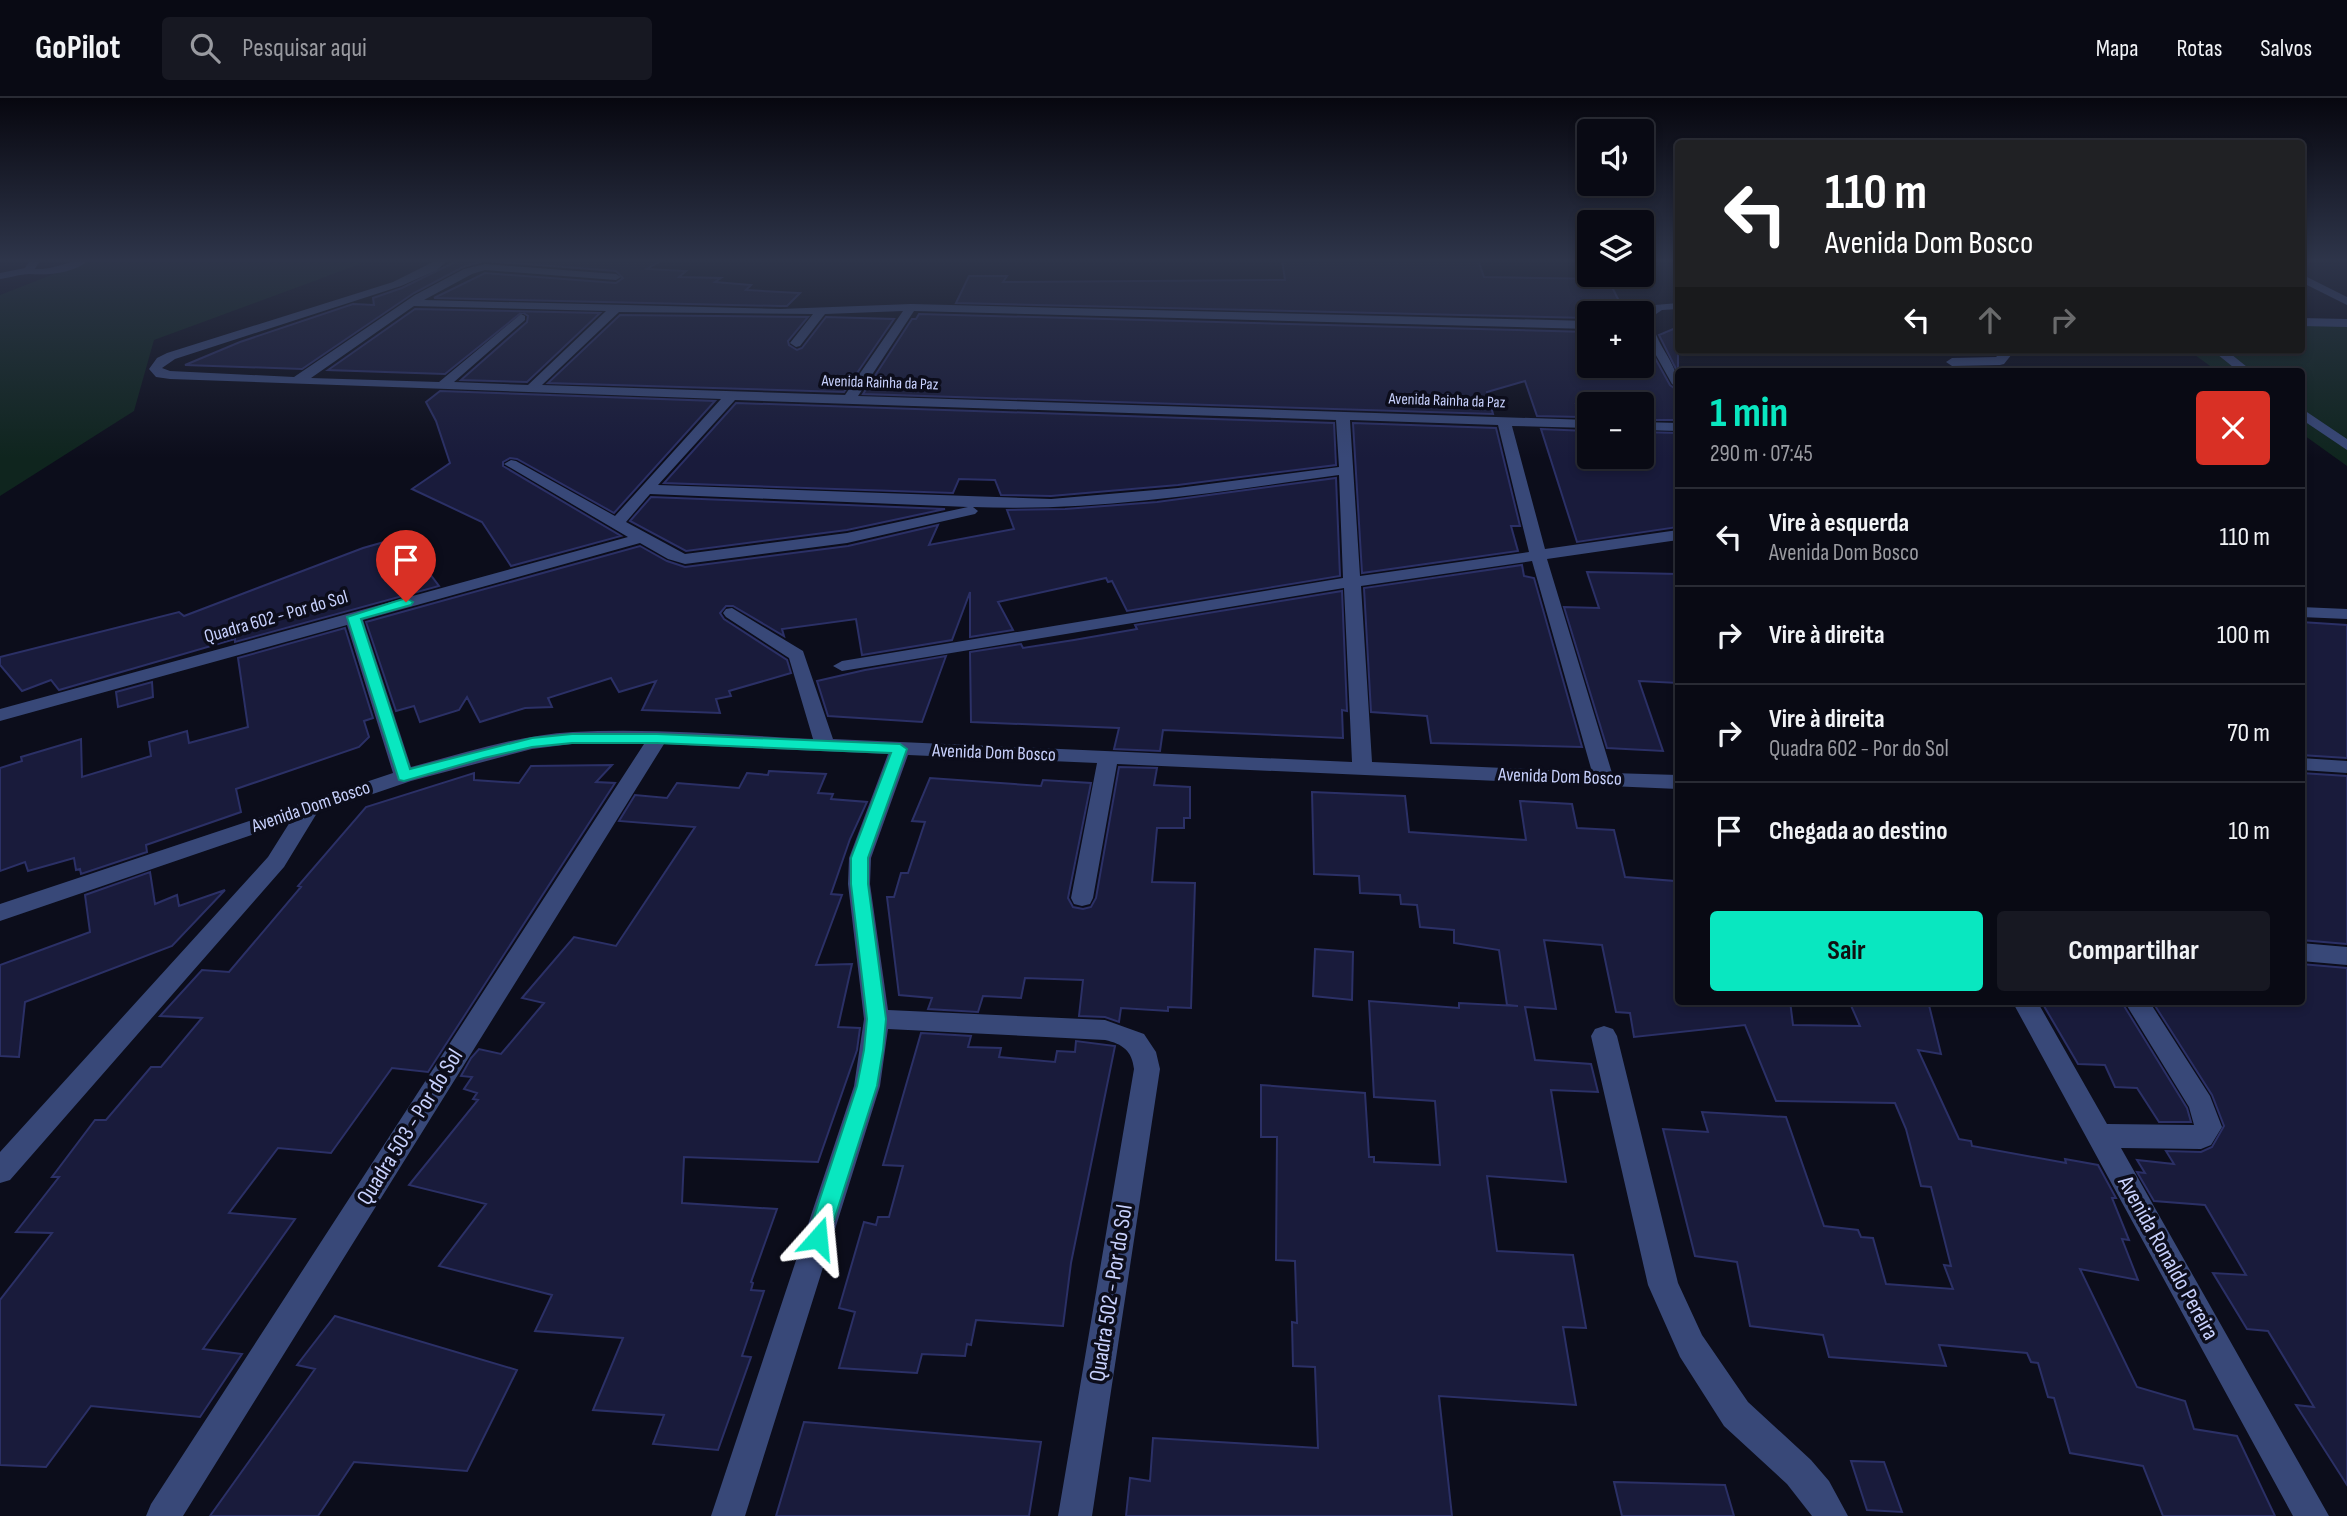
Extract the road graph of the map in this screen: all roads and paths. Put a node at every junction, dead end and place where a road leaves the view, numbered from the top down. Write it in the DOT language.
graph roads {
  1 [pos="268,326"];
  2 [pos="379,326"];
  3 [pos="512,326"];
  4 [pos="597,326"];
  5 [pos="809,326"];
  6 [pos="898,326"];
  7 [pos="796,343"];
  8 [pos="1654,344"];
  9 [pos="1944,354"];
  10 [pos="2006,354"];
  11 [pos="2223,354"];
  12 [pos="1957,367"];
  13 [pos="2242,368"];
  14 [pos="1675,379"];
  15 [pos="297,381"];
  16 [pos="442,386"];
  17 [pos="531,389"];
  18 [pos="732,395"];
  19 [pos="849,399"];
  20 [pos="1343,415"];
  21 [pos="2305,415"];
  22 [pos="1504,420"];
  23 [pos="1577,423"];
  24 [pos="1654,427"];
  25 [pos="1675,428"];
  26 [pos="2347,446"];
  27 [pos="511,464"];
  28 [pos="1346,470"];
  29 [pos="646,489"];
  30 [pos="1009,505"];
  31 [pos="618,522"];
  32 [pos="1675,535"];
  33 [pos="643,537"];
  34 [pos="1538,555"];
  35 [pos="1351,582"];
  36 [pos="2305,612"];
  37 [pos="732,613"];
  38 [pos="2347,614"];
  39 [pos="353,617"];
  40 [pos="842,666"];
  41 [pos="0,715"];
  42 [pos="657,738"];
  43 [pos="825,746"];
  44 [pos="900,749"];
  45 [pos="1108,758"];
  46 [pos="2305,764"];
  47 [pos="2347,767"];
  48 [pos="1362,768"];
  49 [pos="404,776"];
  50 [pos="1604,779"];
  51 [pos="1675,782"];
  52 [pos="310,807"];
  53 [pos="1082,898"];
  54 [pos="0,913"];
  55 [pos="2305,952"];
  56 [pos="2347,956"];
  57 [pos="2026,1005"];
  58 [pos="2139,1005"];
  59 [pos="877,1019"];
  60 [pos="1604,1035"];
  61 [pos="2100,1136"];
  62 [pos="0,1171"];
  63 [pos="163,1516"];
  64 [pos="728,1516"];
  65 [pos="1075,1516"];
  66 [pos="1830,1516"];
  67 [pos="2312,1516"];
  1 -- 15 [label="street, Avenida Rainha da Paz"];
  2 -- 15 [label="street"];
  3 -- 16 [label="street"];
  4 -- 17 [label="street"];
  5 -- 7 [label="street"];
  6 -- 19 [label="street"];
  8 -- 14 [label="street"];
  9 -- 12 [label="street"];
  10 -- 12 [label="street"];
  11 -- 13 [label="street"];
  15 -- 16 [label="street, Avenida Rainha da Paz"];
  16 -- 17 [label="street, Avenida Rainha da Paz"];
  17 -- 18 [label="street, Avenida Rainha da Paz"];
  18 -- 19 [label="street, Avenida Rainha da Paz"];
  18 -- 29 [label="street"];
  19 -- 20 [label="street, Avenida Rainha da Paz"];
  20 -- 22 [label="street, Avenida Rainha da Paz"];
  20 -- 28 [label="street"];
  21 -- 26 [label="street"];
  22 -- 23 [label="street, Avenida Rainha da Paz"];
  22 -- 34 [label="street"];
  24 -- 25 [label="street"];
  27 -- 31 [label="street"];
  28 -- 30 [label="street"];
  28 -- 35 [label="street"];
  29 -- 30 [label="street"];
  29 -- 31 [label="street"];
  30 -- 33 [label="street"];
  31 -- 33 [label="street"];
  32 -- 34 [label="street"];
  33 -- 39 [label="street, Quadra 602 - Por do Sol"];
  34 -- 35 [label="street"];
  34 -- 50 [label="street"];
  35 -- 40 [label="street"];
  35 -- 48 [label="street"];
  36 -- 38 [label="street"];
  37 -- 43 [label="street"];
  39 -- 41 [label="street, Quadra 602 - Por do Sol"];
  39 -- 49 [label="street"];
  42 -- 43 [label="street, Avenida Dom Bosco"];
  42 -- 49 [label="street, Avenida Dom Bosco"];
  42 -- 63 [label="street, Quadra 503 - Por do Sol"];
  43 -- 44 [label="street, Avenida Dom Bosco"];
  44 -- 45 [label="street, Avenida Dom Bosco"];
  44 -- 59 [label="street"];
  45 -- 48 [label="street, Avenida Dom Bosco"];
  45 -- 53 [label="street"];
  46 -- 47 [label="street"];
  48 -- 50 [label="street, Avenida Dom Bosco"];
  49 -- 52 [label="street, Avenida Dom Bosco"];
  50 -- 51 [label="street, Avenida Dom Bosco"];
  52 -- 54 [label="street, Avenida Dom Bosco"];
  52 -- 62 [label="street"];
  55 -- 56 [label="street"];
  57 -- 61 [label="street, Avenida Ronaldo Pereira"];
  58 -- 61 [label="street"];
  59 -- 64 [label="street"];
  59 -- 65 [label="street, Quadra 502 - Por do Sol"];
  60 -- 66 [label="street"];
  61 -- 67 [label="street, Avenida Ronaldo Pereira"];
}
